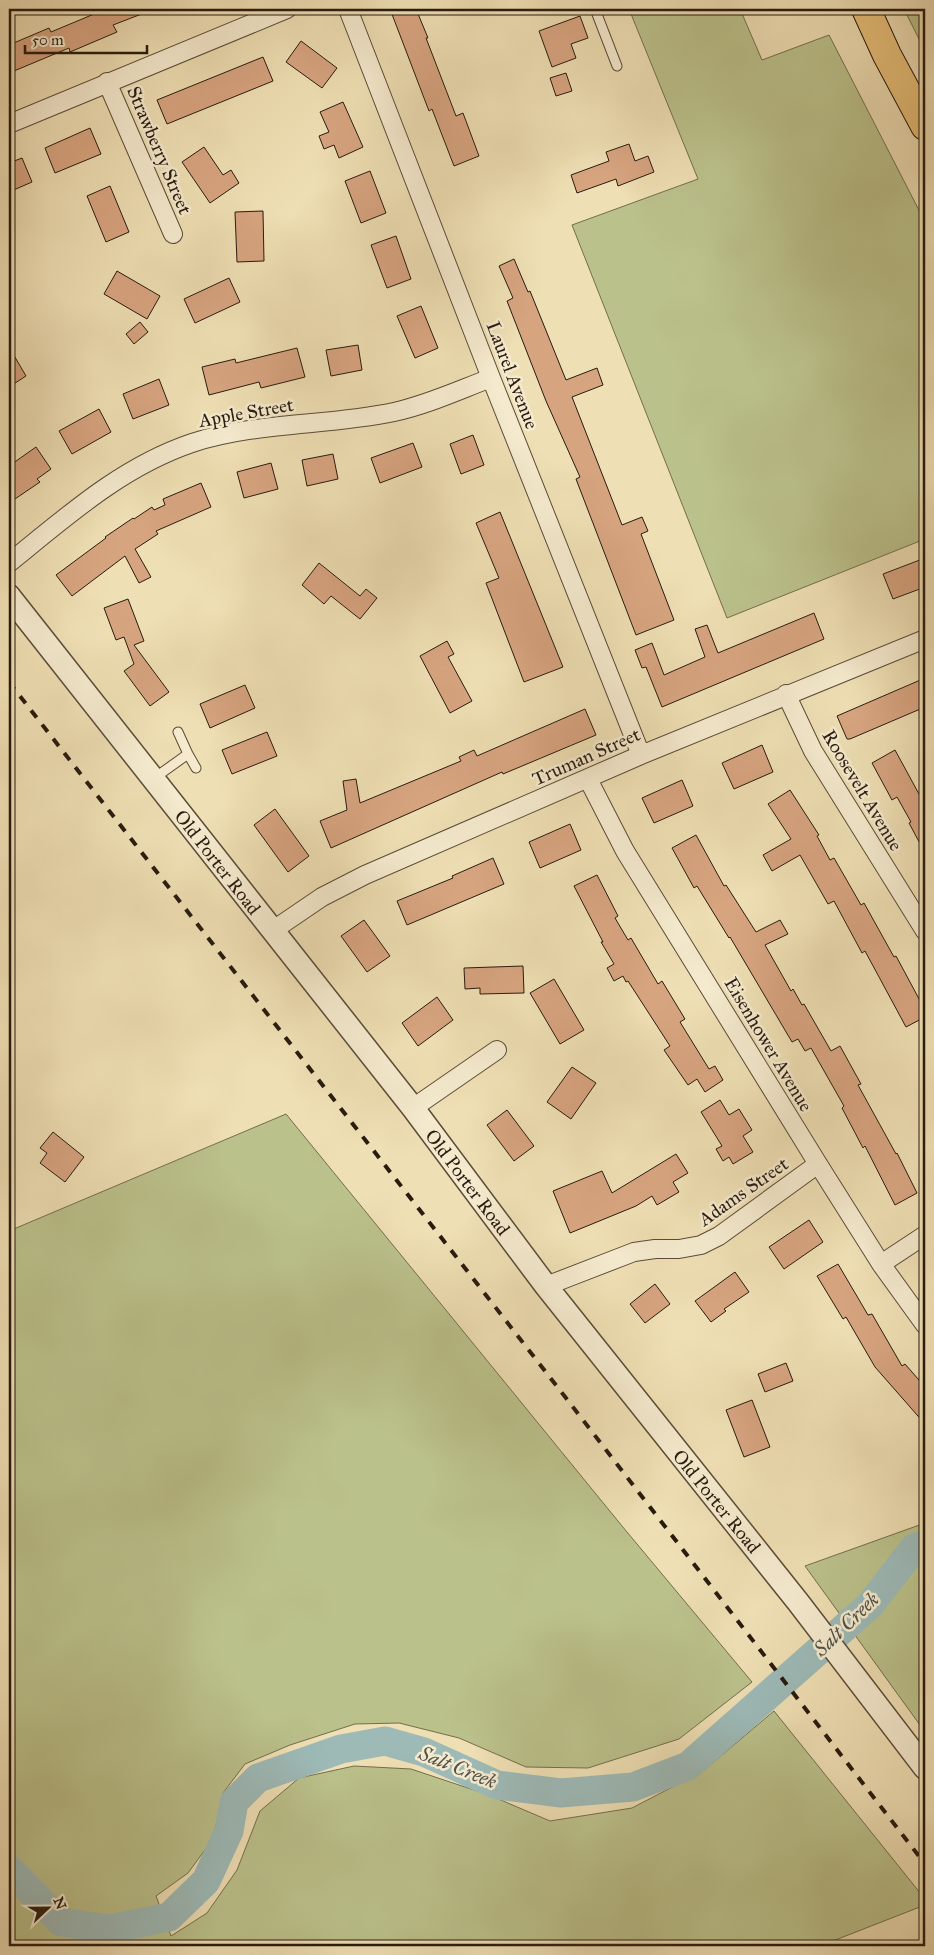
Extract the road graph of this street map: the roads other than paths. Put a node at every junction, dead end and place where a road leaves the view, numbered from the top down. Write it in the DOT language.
graph roads {
  1 [pos="287,9"];
  2 [pos="348,9"];
  3 [pos="595,9"];
  4 [pos="866,9"];
  5 [pos="617,66"];
  6 [pos="107,82"];
  7 [pos="9,124"];
  8 [pos="925,126"];
  9 [pos="174,234"];
  10 [pos="491,378"];
  11 [pos="9,563"];
  12 [pos="9,596"];
  13 [pos="925,639"];
  14 [pos="786,694"];
  15 [pos="178,732"];
  16 [pos="188,754"];
  17 [pos="641,755"];
  18 [pos="196,768"];
  19 [pos="153,779"];
  20 [pos="588,779"];
  21 [pos="272,931"];
  22 [pos="925,931"];
  23 [pos="497,1050"];
  24 [pos="413,1108"];
  25 [pos="818,1164"];
  26 [pos="925,1235"];
  27 [pos="881,1264"];
  28 [pos="546,1286"];
  29 [pos="925,1325"];
  30 [pos="925,1768"];
  1 -- 6 [label="street, Strawberry Street"];
  2 -- 10 [label="street, Laurel Avenue"];
  3 -- 5 [label="lane"];
  4 -- 8 [label="main road"];
  6 -- 7 [label="street, Strawberry Street"];
  6 -- 9 [label="street, Strawberry Street"];
  10 -- 11 [label="street, Apple Street"];
  10 -- 17 [label="street, Laurel Avenue"];
  12 -- 19 [label="street, Old Porter Road"];
  13 -- 14 [label="street, Truman Street"];
  14 -- 17 [label="street, Truman Street"];
  14 -- 22 [label="street, Roosevelt Avenue"];
  15 -- 16 [label="lane"];
  16 -- 18 [label="lane"];
  16 -- 19 [label="lane"];
  17 -- 20 [label="street, Truman Street"];
  19 -- 21 [label="street, Old Porter Road"];
  20 -- 21 [label="street, Truman Street"];
  20 -- 25 [label="street, Eisenhower Avenue"];
  21 -- 24 [label="street, Old Porter Road"];
  23 -- 24 [label="street"];
  24 -- 28 [label="street, Old Porter Road"];
  25 -- 27 [label="street, Eisenhower Avenue"];
  25 -- 28 [label="street, Adams Street"];
  26 -- 27 [label="street"];
  27 -- 29 [label="street, Eisenhower Avenue"];
  28 -- 30 [label="street, Old Porter Road"];
}
